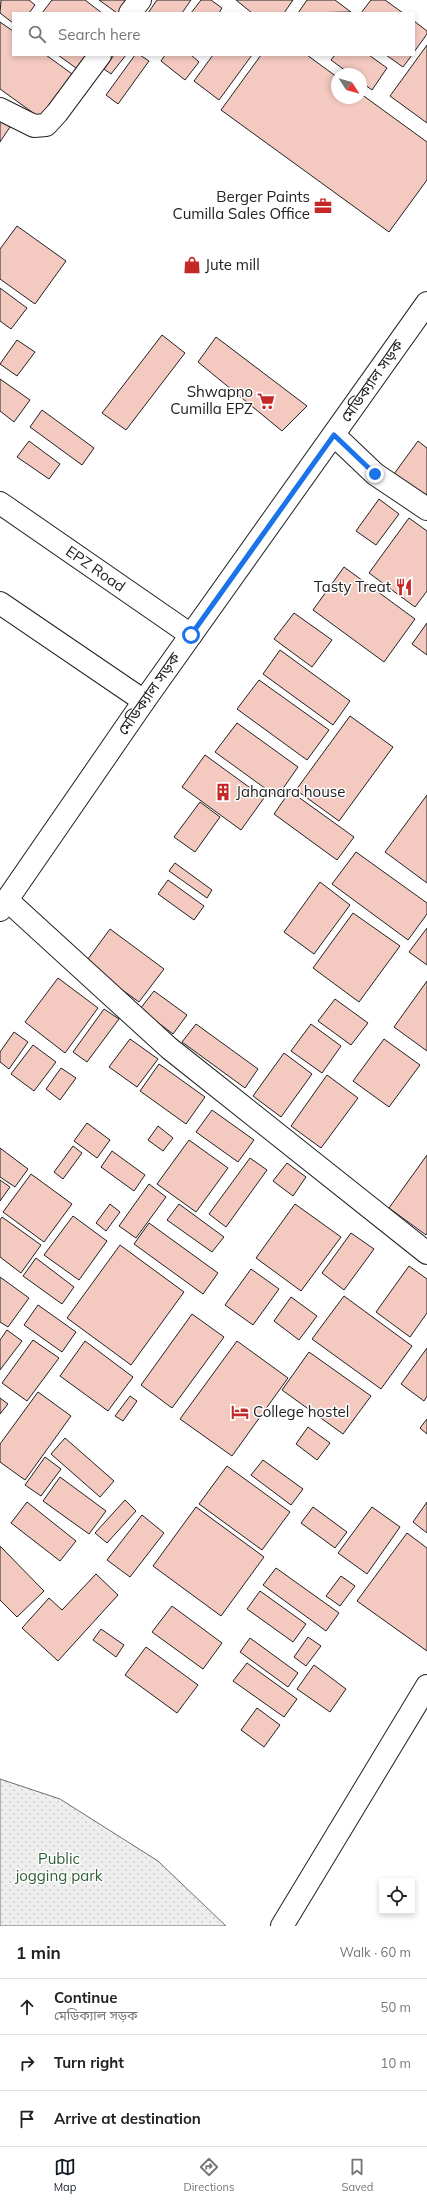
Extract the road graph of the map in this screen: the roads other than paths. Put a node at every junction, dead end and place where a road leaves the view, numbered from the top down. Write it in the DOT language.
graph roads {
  1 [pos="140,0"];
  2 [pos="131,12"];
  3 [pos="99,56"];
  4 [pos="0,109"];
  5 [pos="427,303"];
  6 [pos="334,435"];
  7 [pos="0,503"];
  8 [pos="427,509"];
  9 [pos="0,603"];
  10 [pos="191,635"];
  11 [pos="144,701"];
  12 [pos="4,905"];
  13 [pos="427,1253"];
  14 [pos="427,1686"];
  15 [pos="282,1926"];
  1 -- 2 [label="main road"];
  3 -- 4 [label="main road"];
  5 -- 6 [label="main road, মেডিক্যাল সড়ক"];
  6 -- 8 [label="main road"];
  6 -- 10 [label="main road, মেডিক্যাল সড়ক"];
  7 -- 10 [label="main road, EPZ Road"];
  9 -- 11 [label="main road"];
  10 -- 11 [label="main road, মেডিক্যাল সড়ক"];
  11 -- 12 [label="main road, মেডিক্যাল সড়ক"];
  12 -- 13 [label="main road"];
  14 -- 15 [label="main road"];
}
